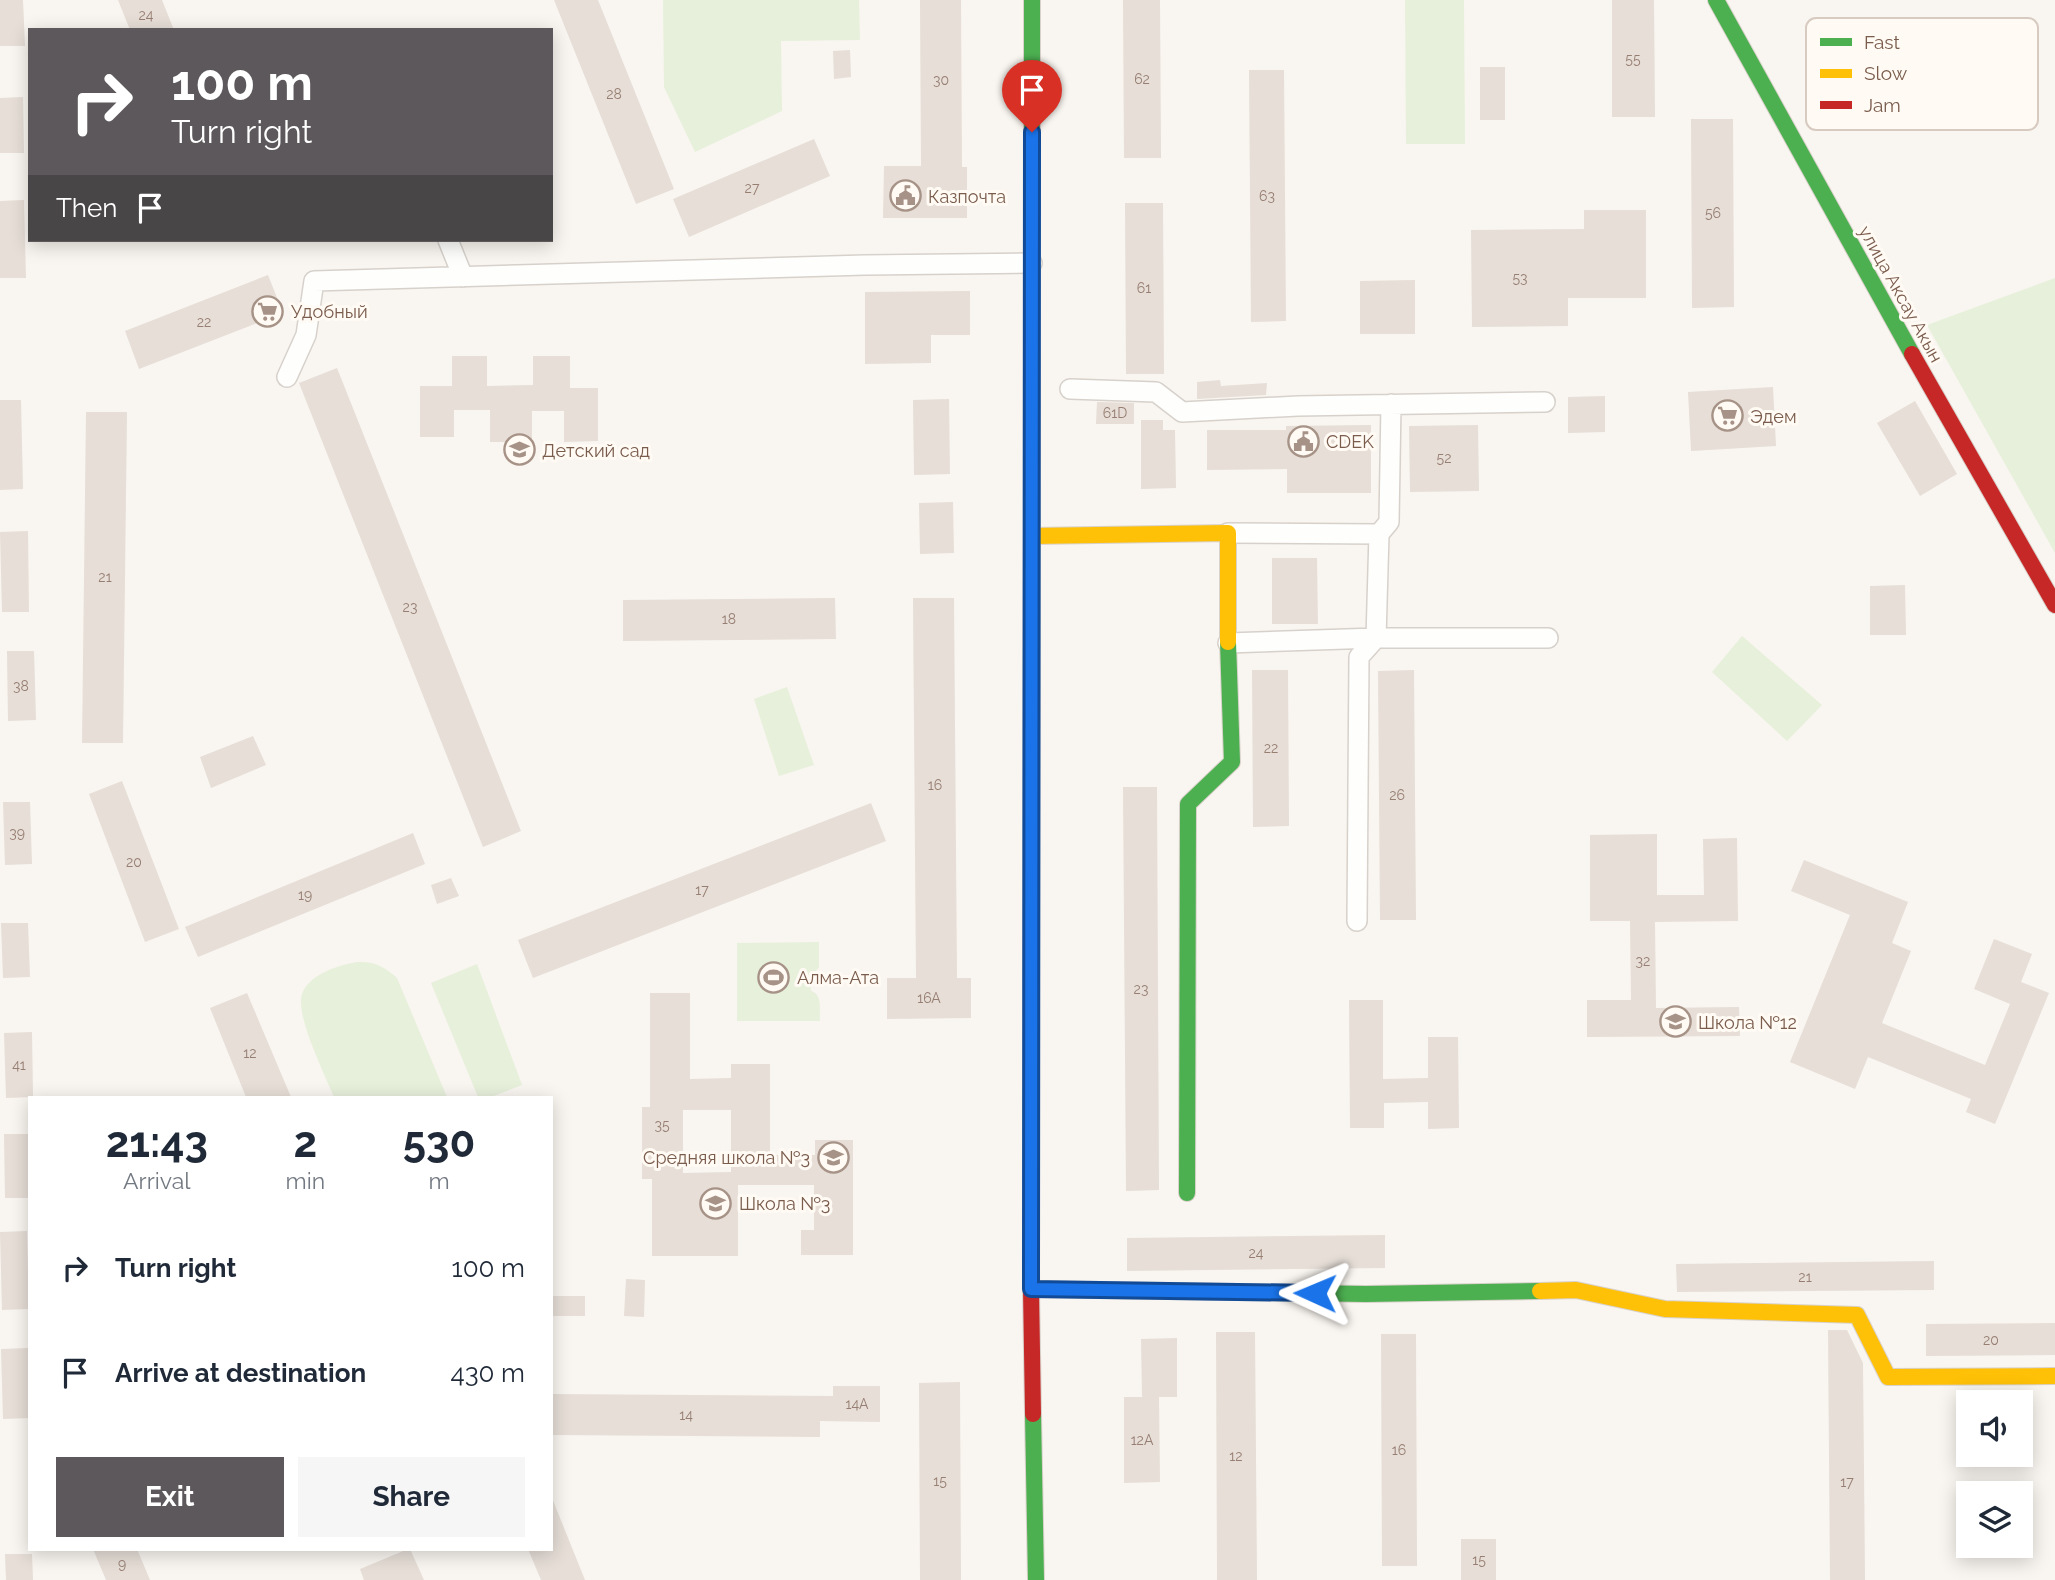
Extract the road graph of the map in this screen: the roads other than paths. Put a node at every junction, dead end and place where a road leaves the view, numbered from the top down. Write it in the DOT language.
graph roads {
  1 [pos="1032,0"];
  2 [pos="1716,0"];
  3 [pos="449,242"];
  4 [pos="1032,263"];
  5 [pos="463,277"];
  6 [pos="287,377"];
  7 [pos="1070,389"];
  8 [pos="1545,402"];
  9 [pos="1391,404"];
  10 [pos="1228,533"];
  11 [pos="1379,534"];
  12 [pos="1032,536"];
  13 [pos="2055,605"];
  14 [pos="1376,638"];
  15 [pos="1548,638"];
  16 [pos="1228,643"];
  17 [pos="1357,922"];
  18 [pos="1187,1193"];
  19 [pos="1031,1289"];
  20 [pos="2055,1376"];
  21 [pos="1036,1580"];
  1 -- 4 [label="street"];
  2 -- 13 [label="street, улица Аксау Акын"];
  3 -- 5 [label="street"];
  4 -- 5 [label="street"];
  4 -- 12 [label="street"];
  5 -- 6 [label="street"];
  7 -- 9 [label="street"];
  8 -- 9 [label="street"];
  9 -- 11 [label="street"];
  10 -- 11 [label="street"];
  10 -- 12 [label="street"];
  10 -- 16 [label="street"];
  11 -- 14 [label="street"];
  12 -- 19 [label="street"];
  14 -- 15 [label="street"];
  14 -- 16 [label="street"];
  14 -- 17 [label="street"];
  16 -- 18 [label="street"];
  19 -- 20 [label="street"];
  19 -- 21 [label="street"];
}
